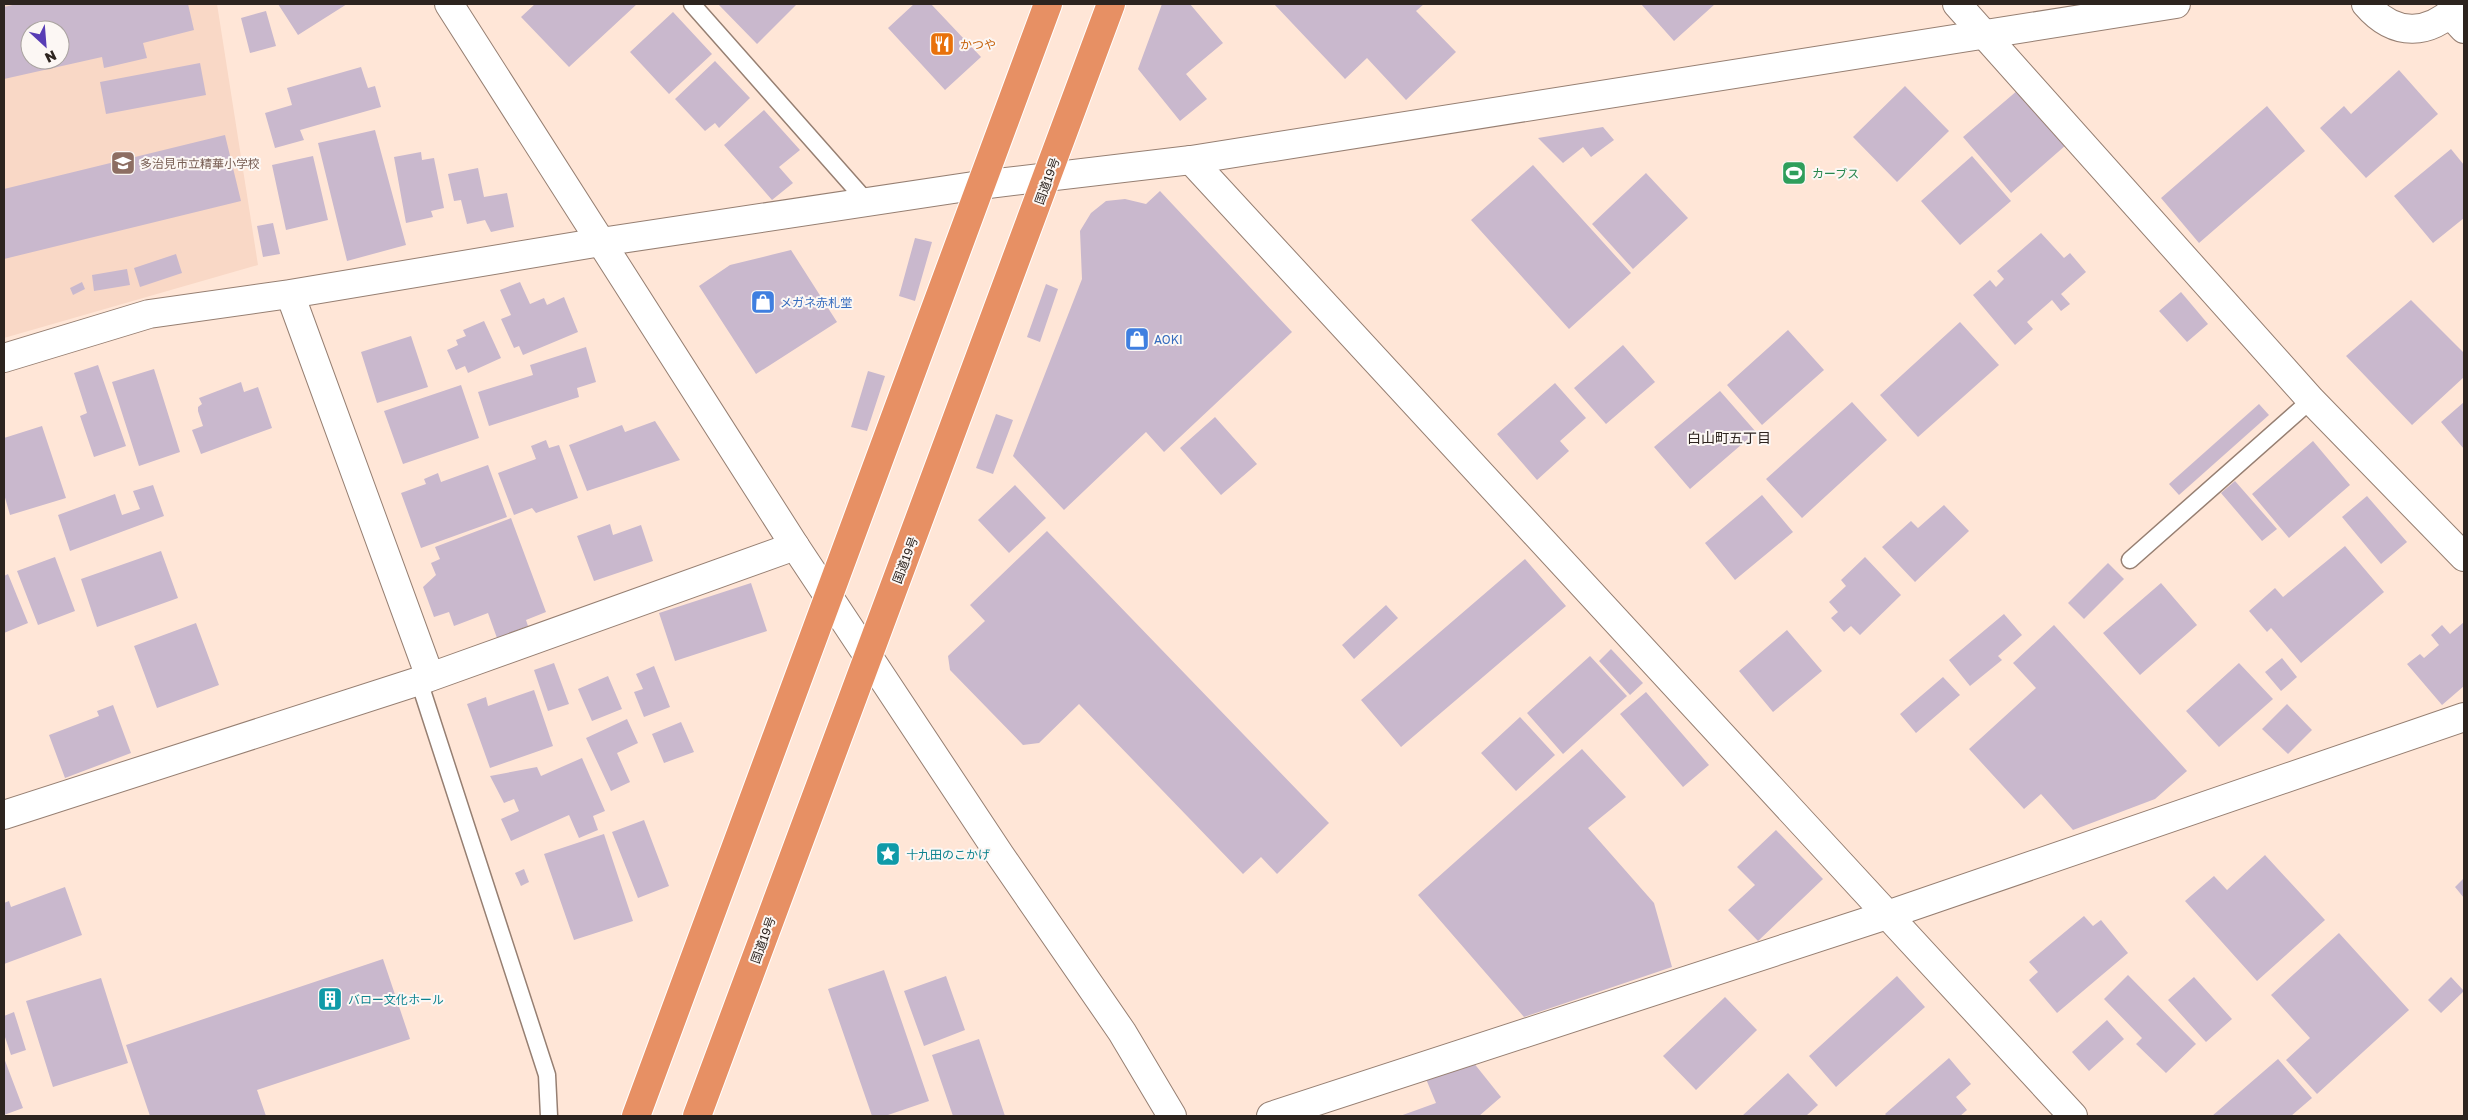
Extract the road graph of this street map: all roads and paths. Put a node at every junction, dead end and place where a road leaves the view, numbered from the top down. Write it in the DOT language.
graph roads {
  1 [pos="449,4"];
  2 [pos="692,4"];
  3 [pos="1112,4"];
  4 [pos="1957,4"];
  5 [pos="2176,4"];
  6 [pos="2366,4"];
  7 [pos="1044,7"];
  8 [pos="2458,16"];
  9 [pos="1984,34"];
  10 [pos="1191,160"];
  11 [pos="1049,176"];
  12 [pos="980,185"];
  13 [pos="868,203"];
  14 [pos="601,242"];
  15 [pos="290,294"];
  16 [pos="4,358"];
  17 [pos="2311,400"];
  18 [pos="795,546"];
  19 [pos="2464,557"];
  20 [pos="2130,560"];
  21 [pos="828,597"];
  22 [pos="868,656"];
  23 [pos="424,679"];
  24 [pos="2464,717"];
  25 [pos="4,816"];
  26 [pos="1887,915"];
  27 [pos="549,1116"];
  28 [pos="636,1116"];
  29 [pos="697,1116"];
  30 [pos="1172,1116"];
  31 [pos="1271,1116"];
  32 [pos="2072,1116"];
  1 -- 14 [label="street"];
  2 -- 13 [label="lane"];
  3 -- 11 [label="highway, 国道19号"];
  4 -- 9 [label="street"];
  5 -- 9 [label="street"];
  6 -- 8 [label="street"];
  7 -- 12 [label="highway"];
  9 -- 10 [label="street"];
  9 -- 17 [label="street"];
  10 -- 11 [label="street"];
  10 -- 26 [label="street"];
  11 -- 12 [label="street"];
  11 -- 22 [label="highway, 国道19号"];
  12 -- 13 [label="street"];
  12 -- 21 [label="highway"];
  13 -- 14 [label="street"];
  14 -- 15 [label="street"];
  14 -- 18 [label="street"];
  15 -- 16 [label="street"];
  15 -- 23 [label="street"];
  17 -- 19 [label="street"];
  17 -- 20 [label="lane"];
  18 -- 21 [label="street"];
  18 -- 23 [label="street"];
  21 -- 22 [label="street"];
  21 -- 28 [label="highway"];
  22 -- 29 [label="highway, 国道19号"];
  22 -- 30 [label="street"];
  23 -- 25 [label="street"];
  23 -- 27 [label="lane"];
  24 -- 26 [label="street"];
  26 -- 31 [label="street"];
  26 -- 32 [label="street"];
}
